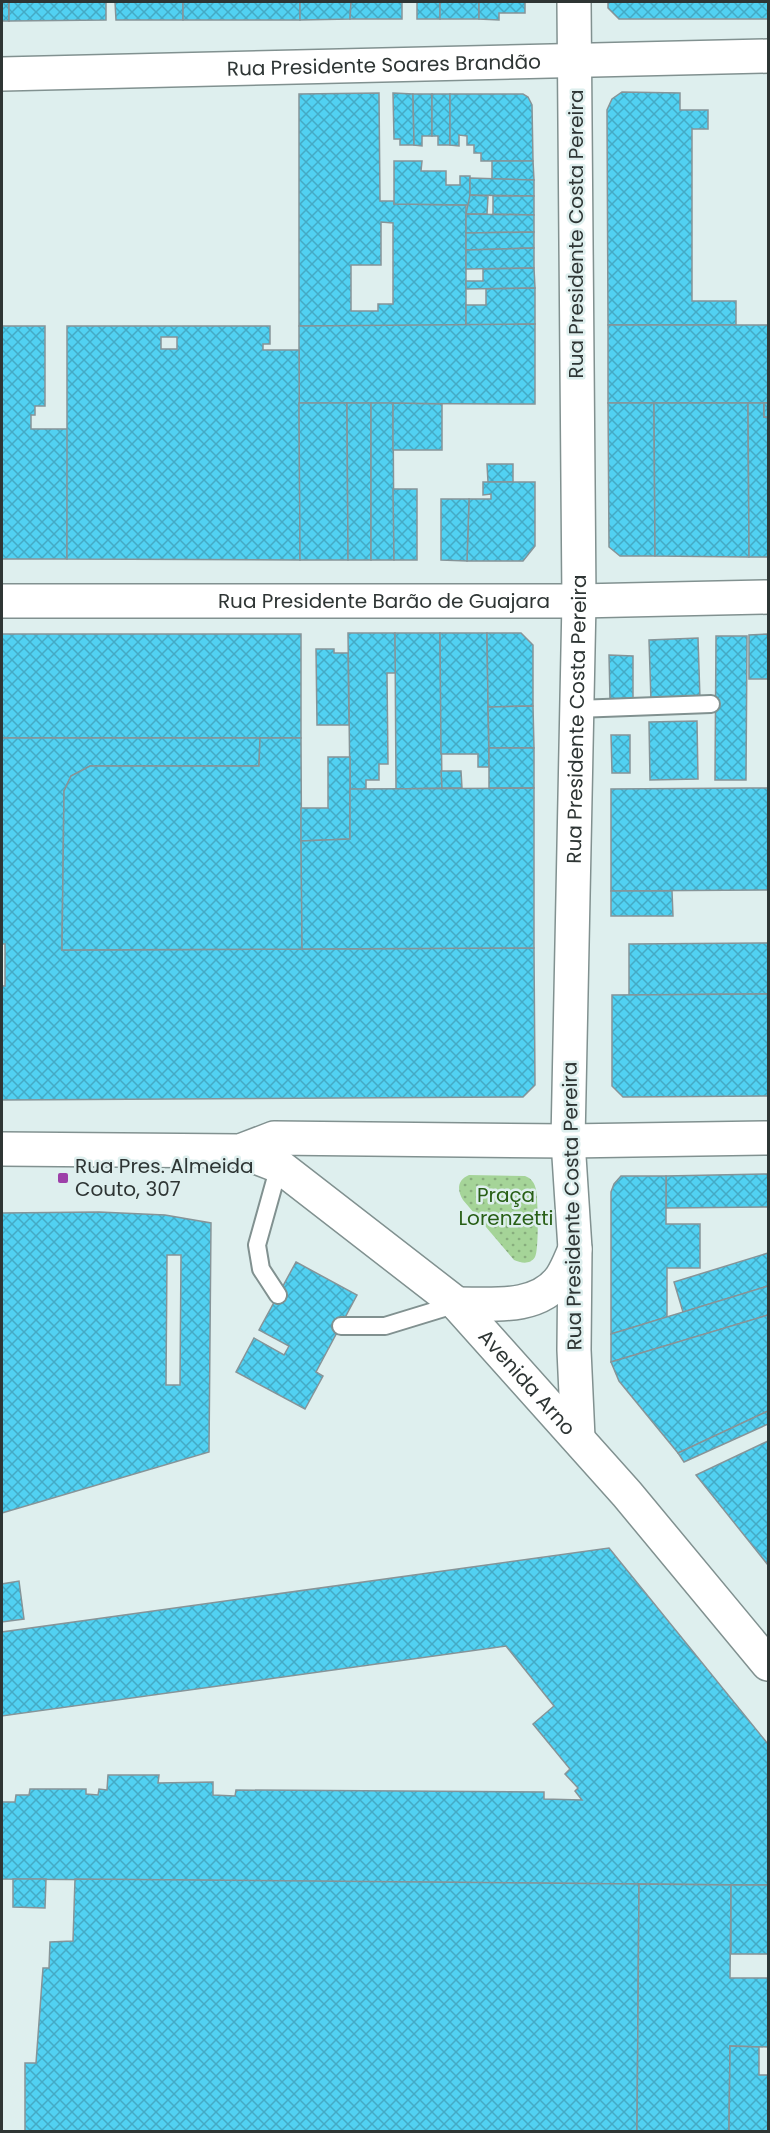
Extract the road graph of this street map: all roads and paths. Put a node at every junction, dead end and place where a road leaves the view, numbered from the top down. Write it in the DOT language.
graph roads {
  1 [pos="574,2"];
  2 [pos="768,56"];
  3 [pos="575,60"];
  4 [pos="2,74"];
  5 [pos="768,597"];
  6 [pos="2,601"];
  7 [pos="579,601"];
  8 [pos="711,704"];
  9 [pos="576,709"];
  10 [pos="768,1138"];
  11 [pos="568,1141"];
  12 [pos="2,1149"];
  13 [pos="240,1151"];
  14 [pos="279,1166"];
  15 [pos="576,1249"];
  16 [pos="278,1295"];
  17 [pos="457,1304"];
  18 [pos="341,1326"];
  19 [pos="578,1438"];
  20 [pos="768,1664"];
  1 -- 3 [label="street, Rua Presidente Costa Pereira"];
  2 -- 3 [label="street, Rua Presidente Soares Brandão"];
  3 -- 4 [label="street, Rua Presidente Soares Brandão"];
  3 -- 7 [label="street, Rua Presidente Costa Pereira"];
  5 -- 7 [label="street, Rua Presidente Barão de Guajara"];
  6 -- 7 [label="street, Rua Presidente Barão de Guajara"];
  7 -- 9 [label="street, Rua Presidente Costa Pereira"];
  8 -- 9 [label="lane"];
  9 -- 11 [label="street, Rua Presidente Costa Pereira"];
  10 -- 11 [label="street"];
  11 -- 13 [label="street"];
  11 -- 15 [label="street, Rua Presidente Costa Pereira"];
  12 -- 13 [label="street"];
  13 -- 14 [label="street, Avenida Arno"];
  14 -- 16 [label="lane"];
  14 -- 17 [label="street, Avenida Arno"];
  15 -- 17 [label="street"];
  15 -- 19 [label="street, Rua Presidente Costa Pereira"];
  17 -- 18 [label="lane"];
  17 -- 19 [label="street, Avenida Arno"];
  19 -- 20 [label="street, Avenida Arno"];
}
